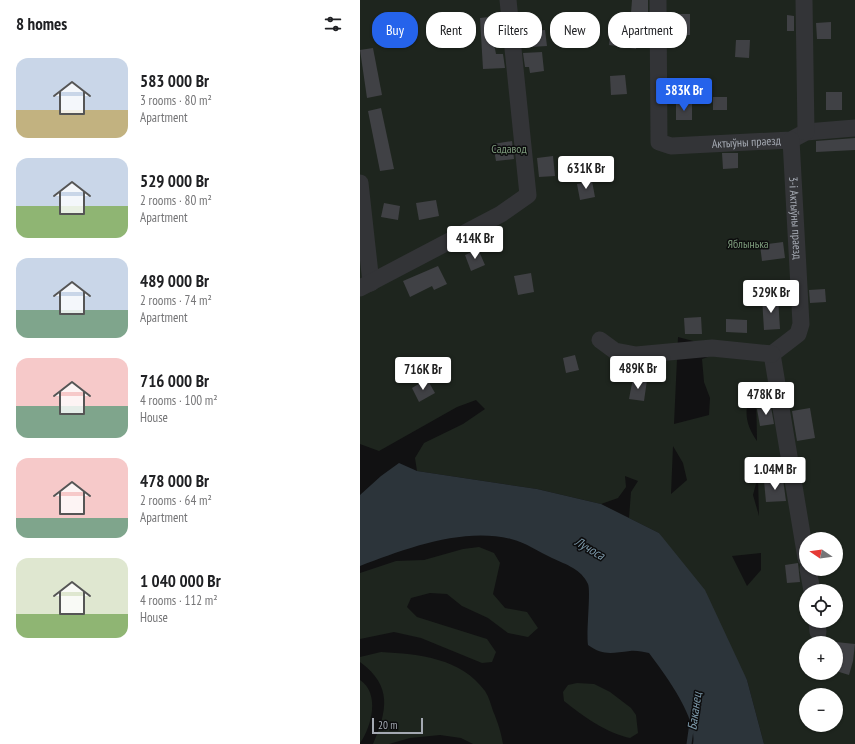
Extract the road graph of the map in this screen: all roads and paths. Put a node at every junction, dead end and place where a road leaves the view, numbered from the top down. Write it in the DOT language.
graph roads {
  1 [pos="508,0"];
  2 [pos="658,0"];
  3 [pos="804,0"];
  4 [pos="855,128"];
  5 [pos="806,132"];
  6 [pos="791,140"];
  7 [pos="360,183"];
  8 [pos="365,285"];
  9 [pos="600,340"];
  10 [pos="772,354"];
  11 [pos="802,532"];
  1 -- 8 [label="lane"];
  2 -- 6 [label="lane, Актыўны праезд"];
  3 -- 5 [label="lane"];
  4 -- 5 [label="lane, Актыўны праезд"];
  5 -- 6 [label="lane, Актыўны праезд"];
  6 -- 10 [label="lane, 3-і Актыўны праезд"];
  7 -- 8 [label="lane"];
  9 -- 10 [label="lane"];
  10 -- 11 [label="lane"];
}
